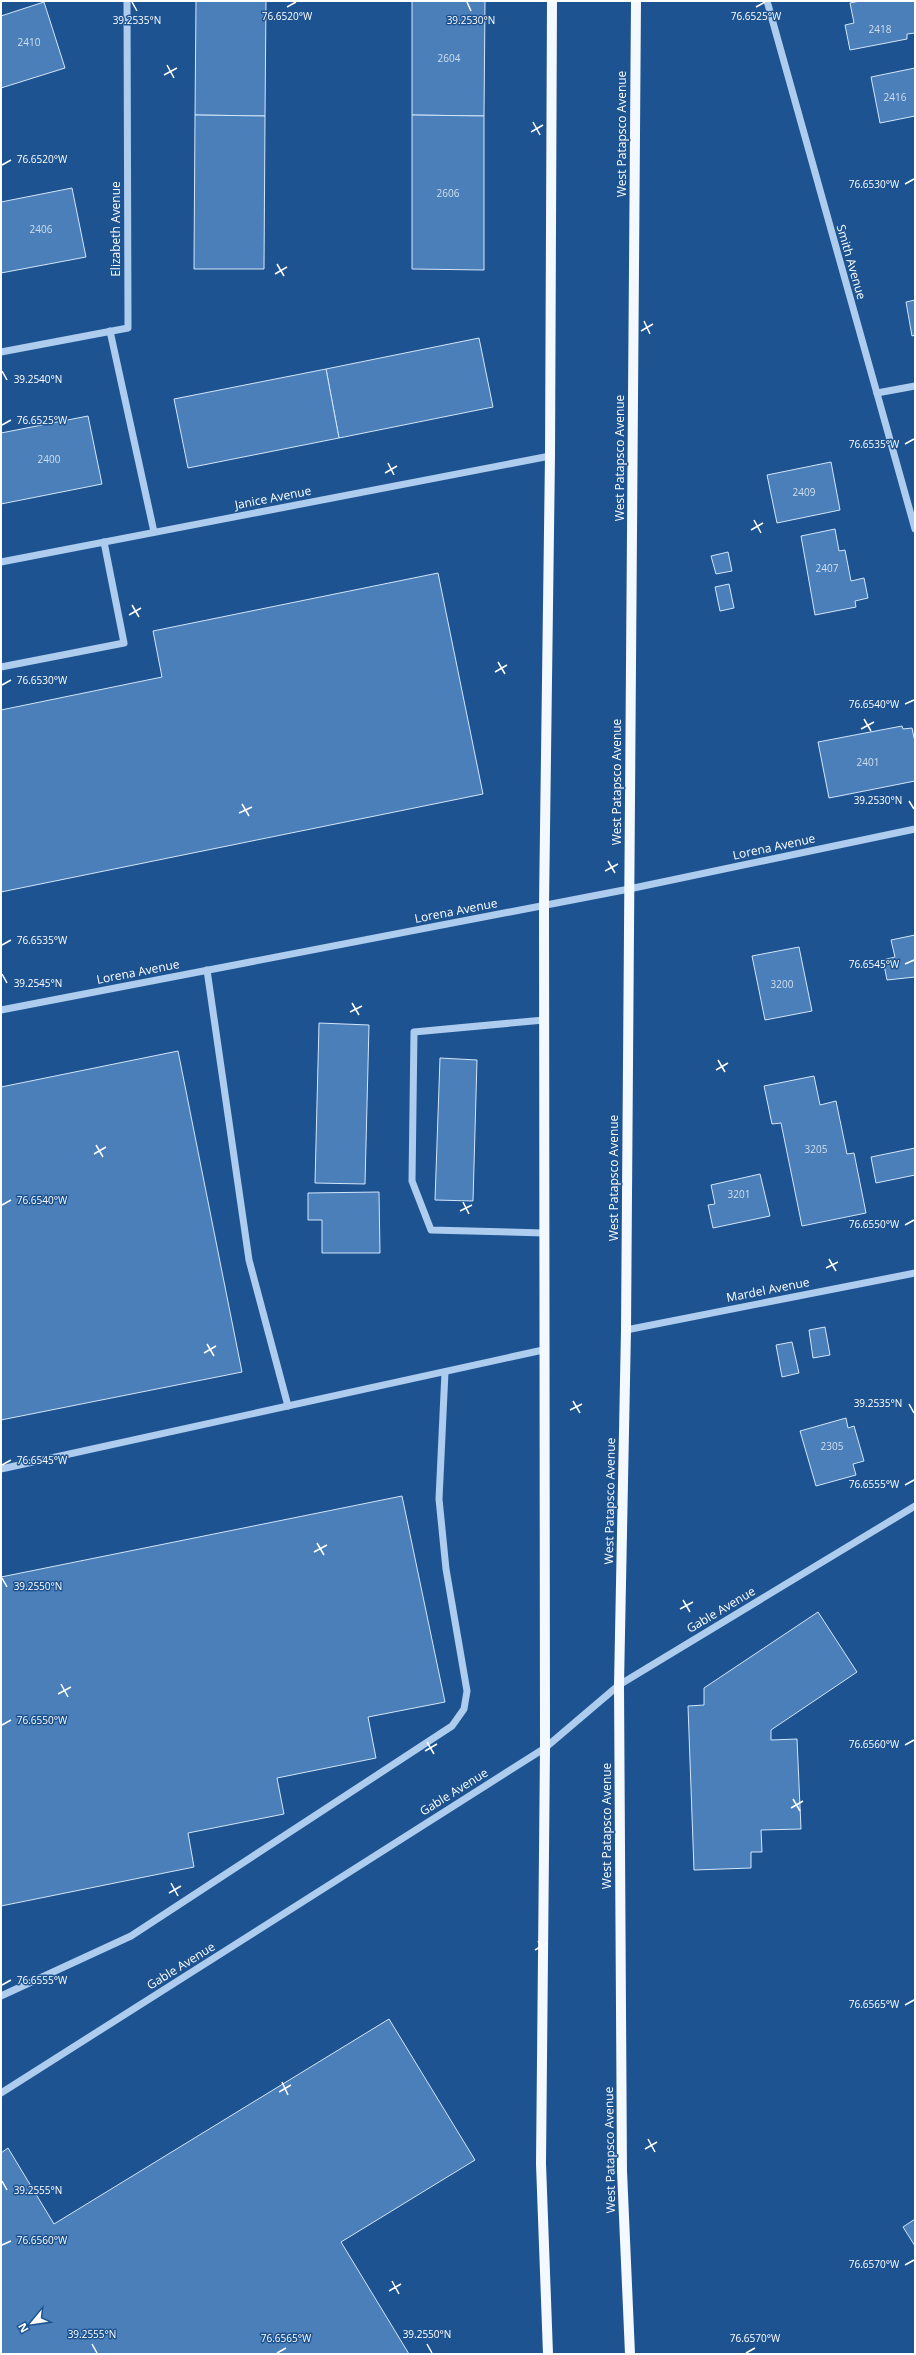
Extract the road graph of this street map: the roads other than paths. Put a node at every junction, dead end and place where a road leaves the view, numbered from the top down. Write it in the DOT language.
graph roads {
  1 [pos="127,1"];
  2 [pos="552,1"];
  3 [pos="636,1"];
  4 [pos="767,1"];
  5 [pos="110,331"];
  6 [pos="1,352"];
  7 [pos="915,386"];
  8 [pos="877,393"];
  9 [pos="550,456"];
  10 [pos="915,529"];
  11 [pos="154,532"];
  12 [pos="104,542"];
  13 [pos="1,562"];
  14 [pos="1,668"];
  15 [pos="915,829"];
  16 [pos="629,888"];
  17 [pos="544,905"];
  18 [pos="207,970"];
  19 [pos="1,1010"];
  20 [pos="544,1020"];
  21 [pos="544,1233"];
  22 [pos="915,1273"];
  23 [pos="626,1330"];
  24 [pos="544,1350"];
  25 [pos="445,1372"];
  26 [pos="288,1406"];
  27 [pos="1,1469"];
  28 [pos="915,1506"];
  29 [pos="619,1685"];
  30 [pos="545,1748"];
  31 [pos="1,1996"];
  32 [pos="1,2093"];
  33 [pos="548,2354"];
  34 [pos="630,2354"];
  1 -- 5 [label="street, Elizabeth Avenue"];
  2 -- 9 [label="main road"];
  3 -- 16 [label="main road, West Patapsco Avenue"];
  4 -- 8 [label="street, Smith Avenue"];
  5 -- 6 [label="street, Elizabeth Avenue"];
  5 -- 11 [label="street"];
  7 -- 8 [label="street"];
  8 -- 10 [label="street, Smith Avenue"];
  9 -- 11 [label="street, Janice Avenue"];
  9 -- 17 [label="main road"];
  11 -- 12 [label="street, Janice Avenue"];
  12 -- 13 [label="street, Janice Avenue"];
  12 -- 14 [label="street"];
  15 -- 16 [label="street, Lorena Avenue"];
  16 -- 17 [label="street, Lorena Avenue"];
  16 -- 23 [label="main road, West Patapsco Avenue"];
  17 -- 18 [label="street, Lorena Avenue"];
  17 -- 20 [label="main road"];
  18 -- 19 [label="street, Lorena Avenue"];
  18 -- 26 [label="street"];
  20 -- 21 [label="main road"];
  20 -- 21 [label="street"];
  21 -- 24 [label="main road"];
  22 -- 23 [label="street, Mardel Avenue"];
  23 -- 29 [label="main road, West Patapsco Avenue"];
  24 -- 25 [label="street"];
  24 -- 30 [label="main road"];
  25 -- 26 [label="street"];
  25 -- 31 [label="street"];
  26 -- 27 [label="street"];
  28 -- 29 [label="street, Gable Avenue"];
  29 -- 30 [label="street, Gable Avenue"];
  29 -- 34 [label="main road, West Patapsco Avenue"];
  30 -- 32 [label="street, Gable Avenue"];
  30 -- 33 [label="main road"];
}
